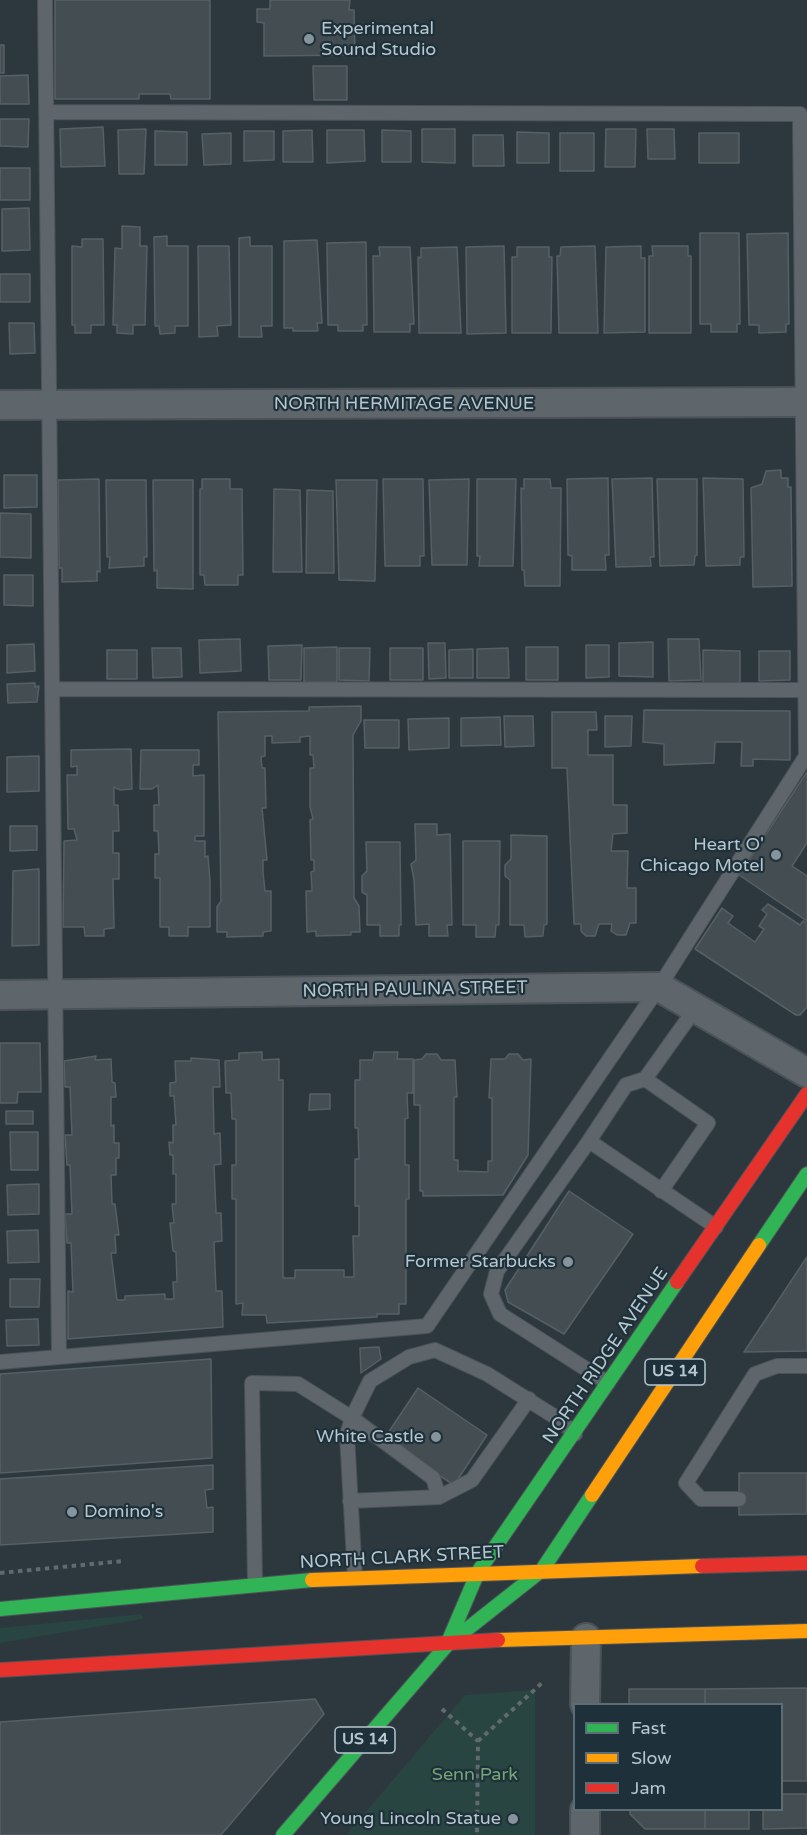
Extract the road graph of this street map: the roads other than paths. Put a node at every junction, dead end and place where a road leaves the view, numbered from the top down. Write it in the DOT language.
graph roads {
  1 [pos="45,0"];
  2 [pos="46,112"];
  3 [pos="805,402"];
  4 [pos="0,405"];
  5 [pos="49,405"];
  6 [pos="52,689"];
  7 [pos="806,690"];
  8 [pos="659,987"];
  9 [pos="0,995"];
  10 [pos="55,995"];
  11 [pos="695,1008"];
  12 [pos="807,1073"];
  13 [pos="645,1079"];
  14 [pos="807,1094"];
  15 [pos="589,1141"];
  16 [pos="807,1174"];
  17 [pos="661,1191"];
  18 [pos="716,1227"];
  19 [pos="59,1356"];
  20 [pos="0,1362"];
  21 [pos="807,1366"];
  22 [pos="609,1384"];
  23 [pos="529,1399"];
  24 [pos="352,1418"];
  25 [pos="575,1434"];
  26 [pos="439,1497"];
  27 [pos="739,1499"];
  28 [pos="350,1501"];
  29 [pos="807,1563"];
  30 [pos="542,1570"];
  31 [pos="478,1572"];
  32 [pos="355,1578"];
  33 [pos="255,1583"];
  34 [pos="0,1609"];
  35 [pos="807,1631"];
  36 [pos="586,1638"];
  37 [pos="447,1644"];
  38 [pos="0,1670"];
  39 [pos="585,1703"];
  40 [pos="585,1811"];
  41 [pos="283,1835"];
  42 [pos="585,1835"];
  1 -- 2 [label="lane"];
  2 -- 3 [label="lane"];
  2 -- 5 [label="lane"];
  3 -- 5 [label="street, NORTH HERMITAGE AVENUE"];
  3 -- 7 [label="lane"];
  4 -- 5 [label="street, NORTH HERMITAGE AVENUE"];
  5 -- 6 [label="lane"];
  6 -- 7 [label="lane"];
  6 -- 10 [label="lane"];
  7 -- 8 [label="lane"];
  8 -- 10 [label="street, NORTH PAULINA STREET"];
  8 -- 11 [label="street"];
  8 -- 19 [label="lane"];
  9 -- 10 [label="street, NORTH PAULINA STREET"];
  10 -- 19 [label="lane"];
  11 -- 12 [label="street"];
  11 -- 13 [label="lane"];
  13 -- 15 [label="lane"];
  13 -- 17 [label="lane"];
  14 -- 18 [label="main road, NORTH RIDGE AVENUE / US 14"];
  15 -- 17 [label="lane"];
  15 -- 22 [label="lane"];
  16 -- 30 [label="main road, NORTH RIDGE AVENUE / US 14"];
  17 -- 18 [label="lane"];
  18 -- 22 [label="main road, NORTH RIDGE AVENUE / US 14"];
  19 -- 20 [label="lane"];
  21 -- 27 [label="lane"];
  22 -- 25 [label="main road, NORTH RIDGE AVENUE / US 14"];
  23 -- 24 [label="lane"];
  23 -- 25 [label="lane"];
  23 -- 26 [label="lane"];
  24 -- 26 [label="lane"];
  24 -- 28 [label="lane"];
  24 -- 33 [label="lane"];
  25 -- 31 [label="main road, NORTH RIDGE AVENUE / US 14"];
  26 -- 28 [label="lane"];
  28 -- 32 [label="lane"];
  29 -- 30 [label="main road, NORTH CLARK STREET"];
  30 -- 31 [label="main road, NORTH CLARK STREET"];
  30 -- 37 [label="main road, NORTH RIDGE AVENUE / US 14"];
  31 -- 32 [label="main road, NORTH CLARK STREET"];
  31 -- 37 [label="main road, NORTH RIDGE AVENUE / US 14"];
  32 -- 33 [label="main road, NORTH CLARK STREET"];
  33 -- 34 [label="main road, NORTH CLARK STREET"];
  35 -- 36 [label="main road"];
  36 -- 37 [label="main road"];
  36 -- 39 [label="street"];
  37 -- 38 [label="main road"];
  37 -- 41 [label="main road, NORTH RIDGE AVENUE / US 14"];
  40 -- 42 [label="street"];
}
